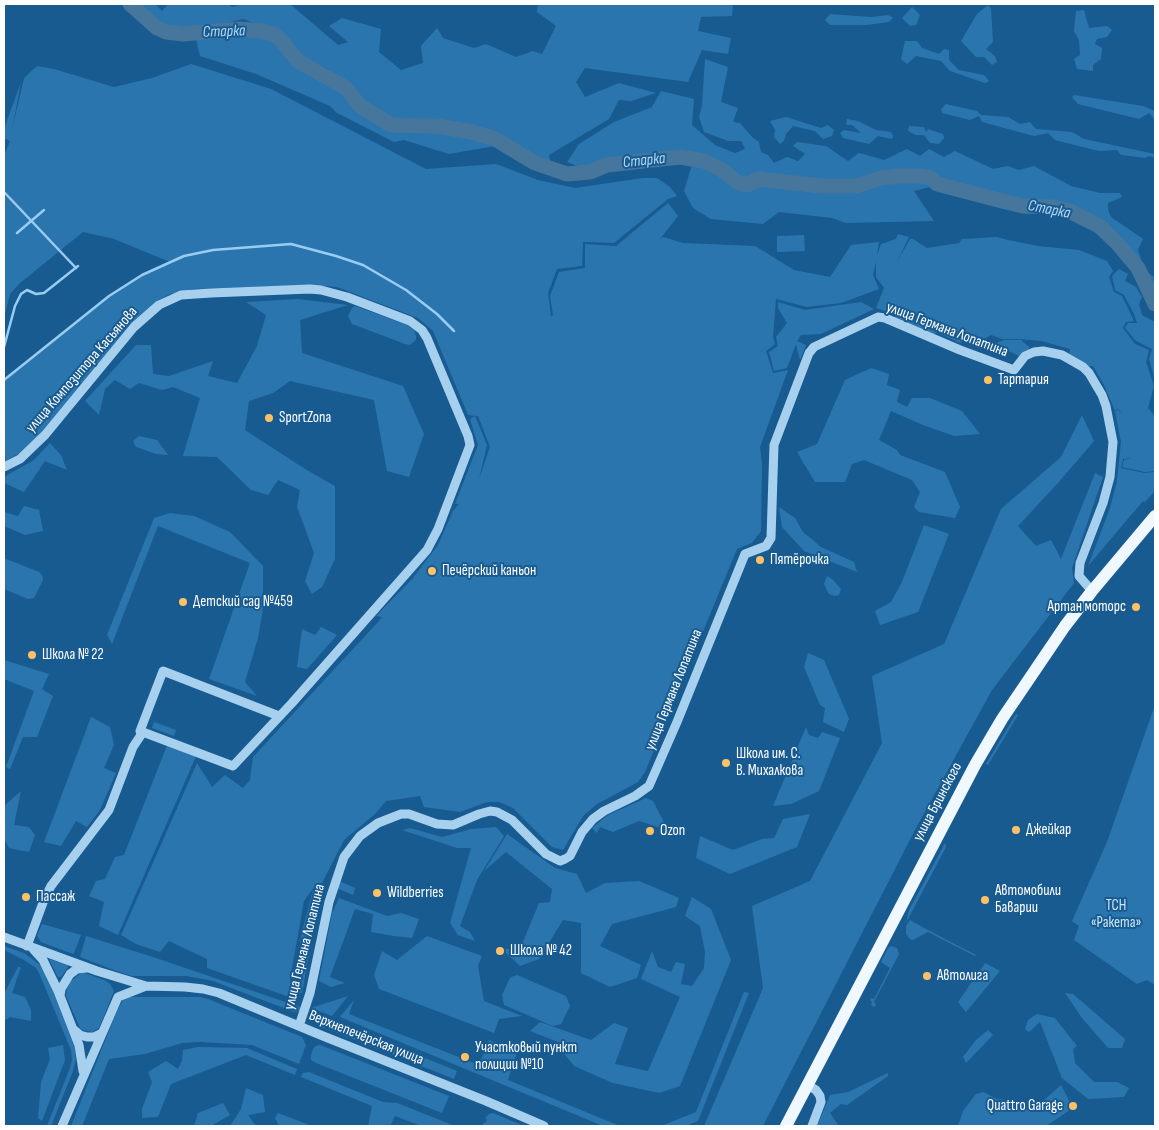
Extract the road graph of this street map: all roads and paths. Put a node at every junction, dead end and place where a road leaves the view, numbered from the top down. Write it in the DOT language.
graph roads {
  1 [pos="4,467"];
  2 [pos="1155,516"];
  3 [pos="1092,591"];
  4 [pos="279,716"];
  5 [pos="140,731"];
  6 [pos="4,937"];
  7 [pos="29,946"];
  8 [pos="88,968"];
  9 [pos="107,974"];
  10 [pos="146,986"];
  11 [pos="60,997"];
  12 [pos="118,997"];
  13 [pos="299,1026"];
  14 [pos="73,1029"];
  15 [pos="102,1033"];
  16 [pos="83,1074"];
  17 [pos="808,1085"];
  18 [pos="62,1126"];
  19 [pos="544,1126"];
  20 [pos="786,1126"];
  21 [pos="812,1126"];
  1 -- 4 [label="street, улица Композитора Касьянова"];
  2 -- 3 [label="main road, улица Бринского"];
  3 -- 13 [label="street, улица Германа Лопатина"];
  3 -- 17 [label="main road, улица Бринского"];
  4 -- 5 [label="street"];
  4 -- 5 [label="street"];
  5 -- 7 [label="street"];
  6 -- 7 [label="street, Верхнепечёрская улица"];
  7 -- 8 [label="street, Верхнепечёрская улица"];
  7 -- 11 [label="street"];
  8 -- 9 [label="street, Верхнепечёрская улица"];
  8 -- 11 [label="street"];
  9 -- 10 [label="street, Верхнепечёрская улица"];
  9 -- 12 [label="street"];
  10 -- 12 [label="street"];
  10 -- 13 [label="street, Верхнепечёрская улица"];
  11 -- 14 [label="street"];
  12 -- 15 [label="street"];
  13 -- 19 [label="street, Верхнепечёрская улица"];
  14 -- 15 [label="street"];
  14 -- 16 [label="street"];
  15 -- 16 [label="street"];
  16 -- 18 [label="street"];
  17 -- 20 [label="main road, улица Бринского"];
  17 -- 21 [label="street"];
}
